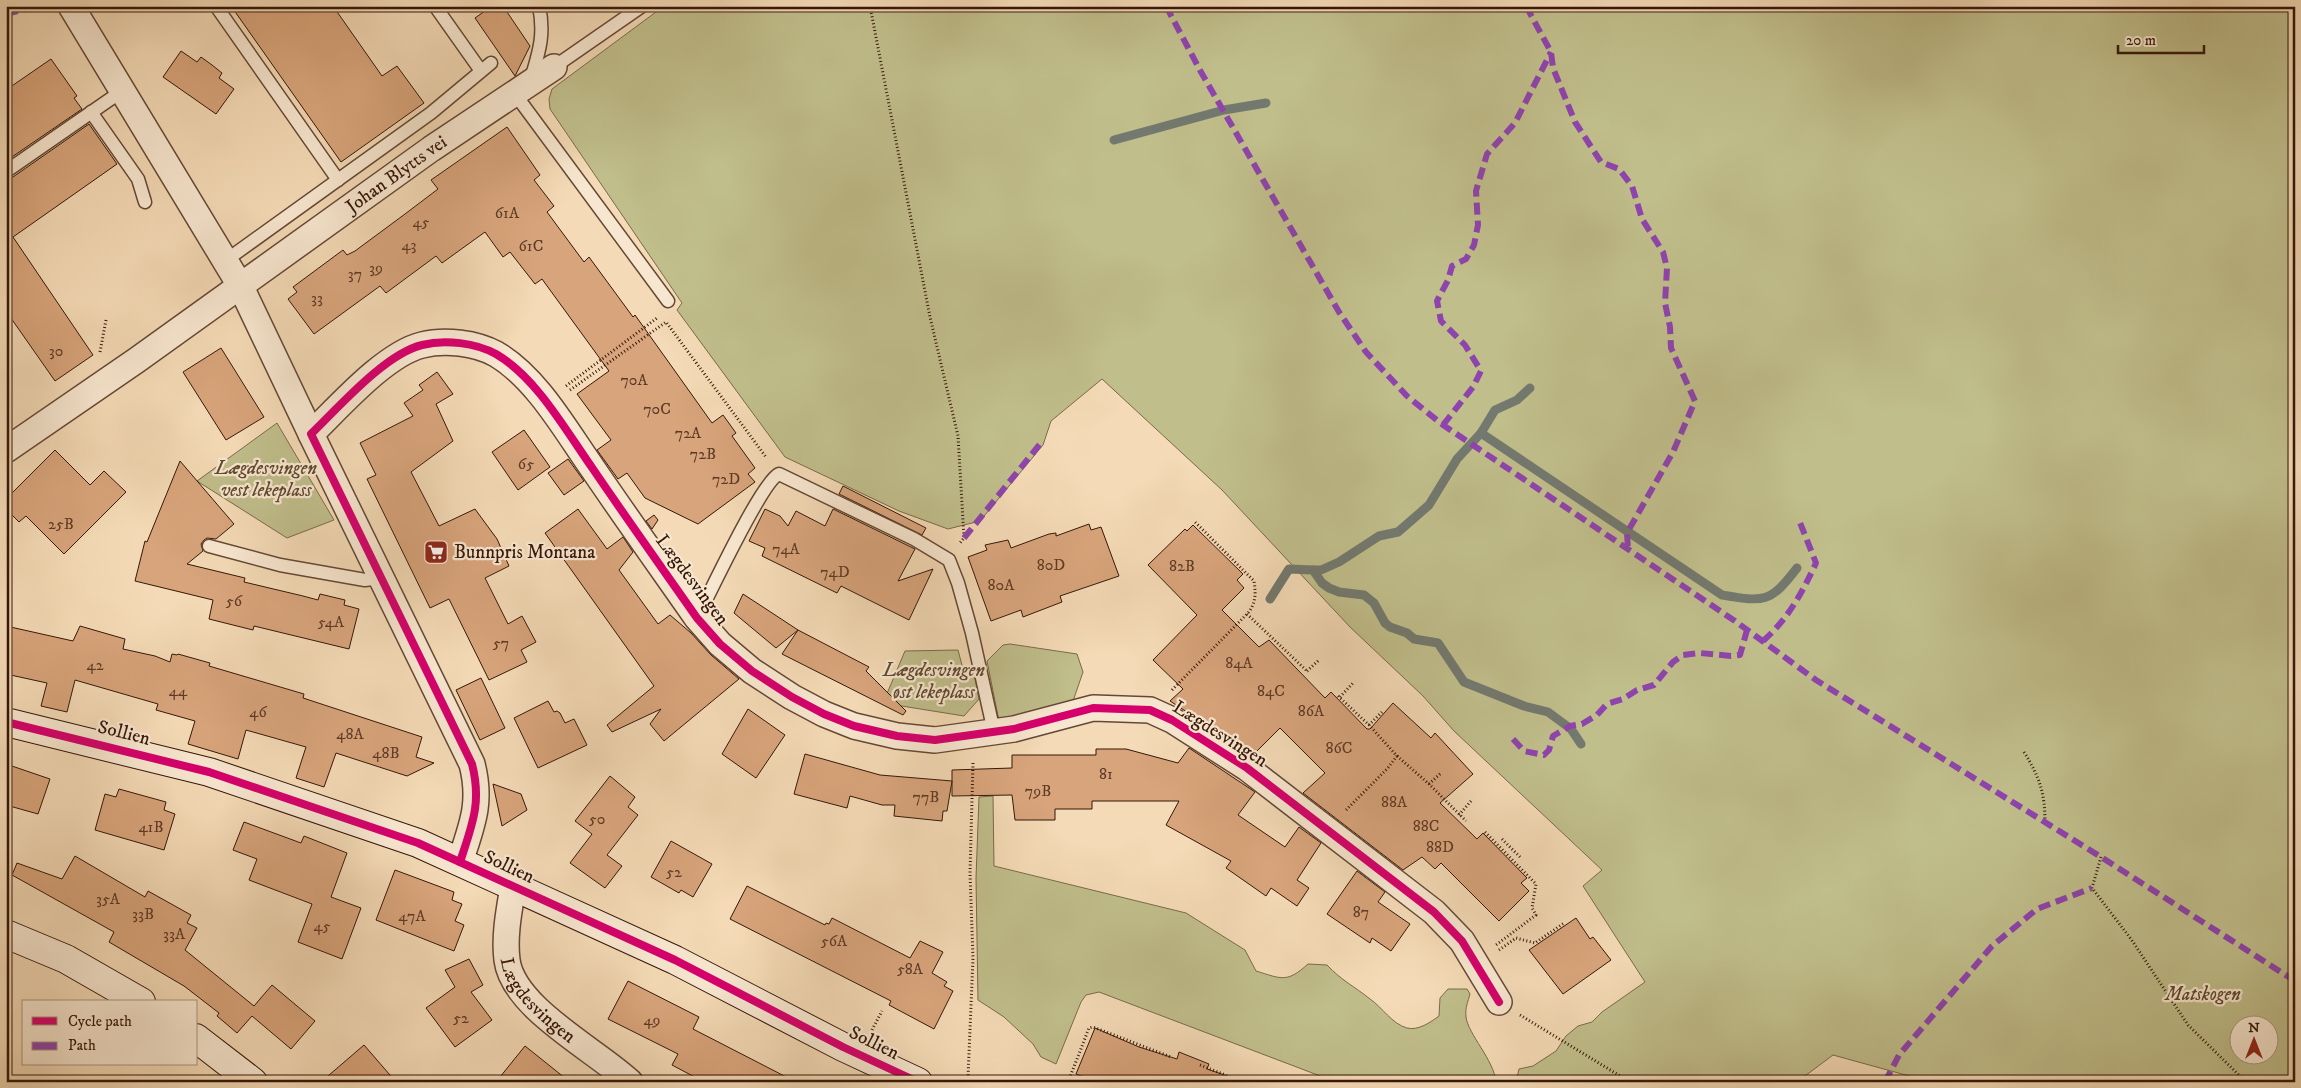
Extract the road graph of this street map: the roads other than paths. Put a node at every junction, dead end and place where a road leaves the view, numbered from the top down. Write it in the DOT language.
graph roads {
  1 [pos="71,6"];
  2 [pos="216,6"];
  3 [pos="435,6"];
  4 [pos="540,6"];
  5 [pos="642,6"];
  6 [pos="554,67"];
  7 [pos="522,88"];
  8 [pos="122,91"];
  9 [pos="91,112"];
  10 [pos="8,170"];
  11 [pos="338,180"];
  12 [pos="145,202"];
  13 [pos="225,261"];
  14 [pos="241,286"];
  15 [pos="668,301"];
  16 [pos="311,434"];
  17 [pos="6,450"];
  18 [pos="209,546"];
  19 [pos="380,578"];
  20 [pos="697,618"];
  21 [pos="6,722"];
  22 [pos="983,733"];
  23 [pos="460,862"];
  24 [pos="513,887"];
  25 [pos="6,934"];
  26 [pos="138,1000"];
  27 [pos="1499,1002"];
  28 [pos="198,1040"];
  29 [pos="253,1082"];
  30 [pos="630,1082"];
  31 [pos="918,1082"];
  1 -- 8 [label="street"];
  2 -- 11 [label="lane"];
  3 -- 11 [label="lane"];
  4 -- 7 [label="lane"];
  5 -- 6 [label="lane"];
  6 -- 7 [label="street, Johan Blytts vei"];
  7 -- 14 [label="street, Johan Blytts vei"];
  7 -- 15 [label="lane"];
  8 -- 9 [label="lane"];
  8 -- 13 [label="street"];
  9 -- 10 [label="lane"];
  9 -- 12 [label="lane"];
  11 -- 13 [label="lane"];
  13 -- 14 [label="street"];
  14 -- 16 [label="street"];
  14 -- 17 [label="street, Johan Blytts vei"];
  16 -- 19 [label="street"];
  16 -- 20 [label="street, Lægdesvingen"];
  18 -- 19 [label="lane"];
  19 -- 23 [label="street"];
  20 -- 22 [label="street, Lægdesvingen"];
  20 -- 22 [label="lane"];
  21 -- 23 [label="street, Sollien"];
  22 -- 27 [label="street, Lægdesvingen"];
  23 -- 24 [label="street, Sollien"];
  24 -- 30 [label="street, Lægdesvingen"];
  24 -- 31 [label="street, Sollien"];
  25 -- 26 [label="street"];
  28 -- 29 [label="street"];
}
